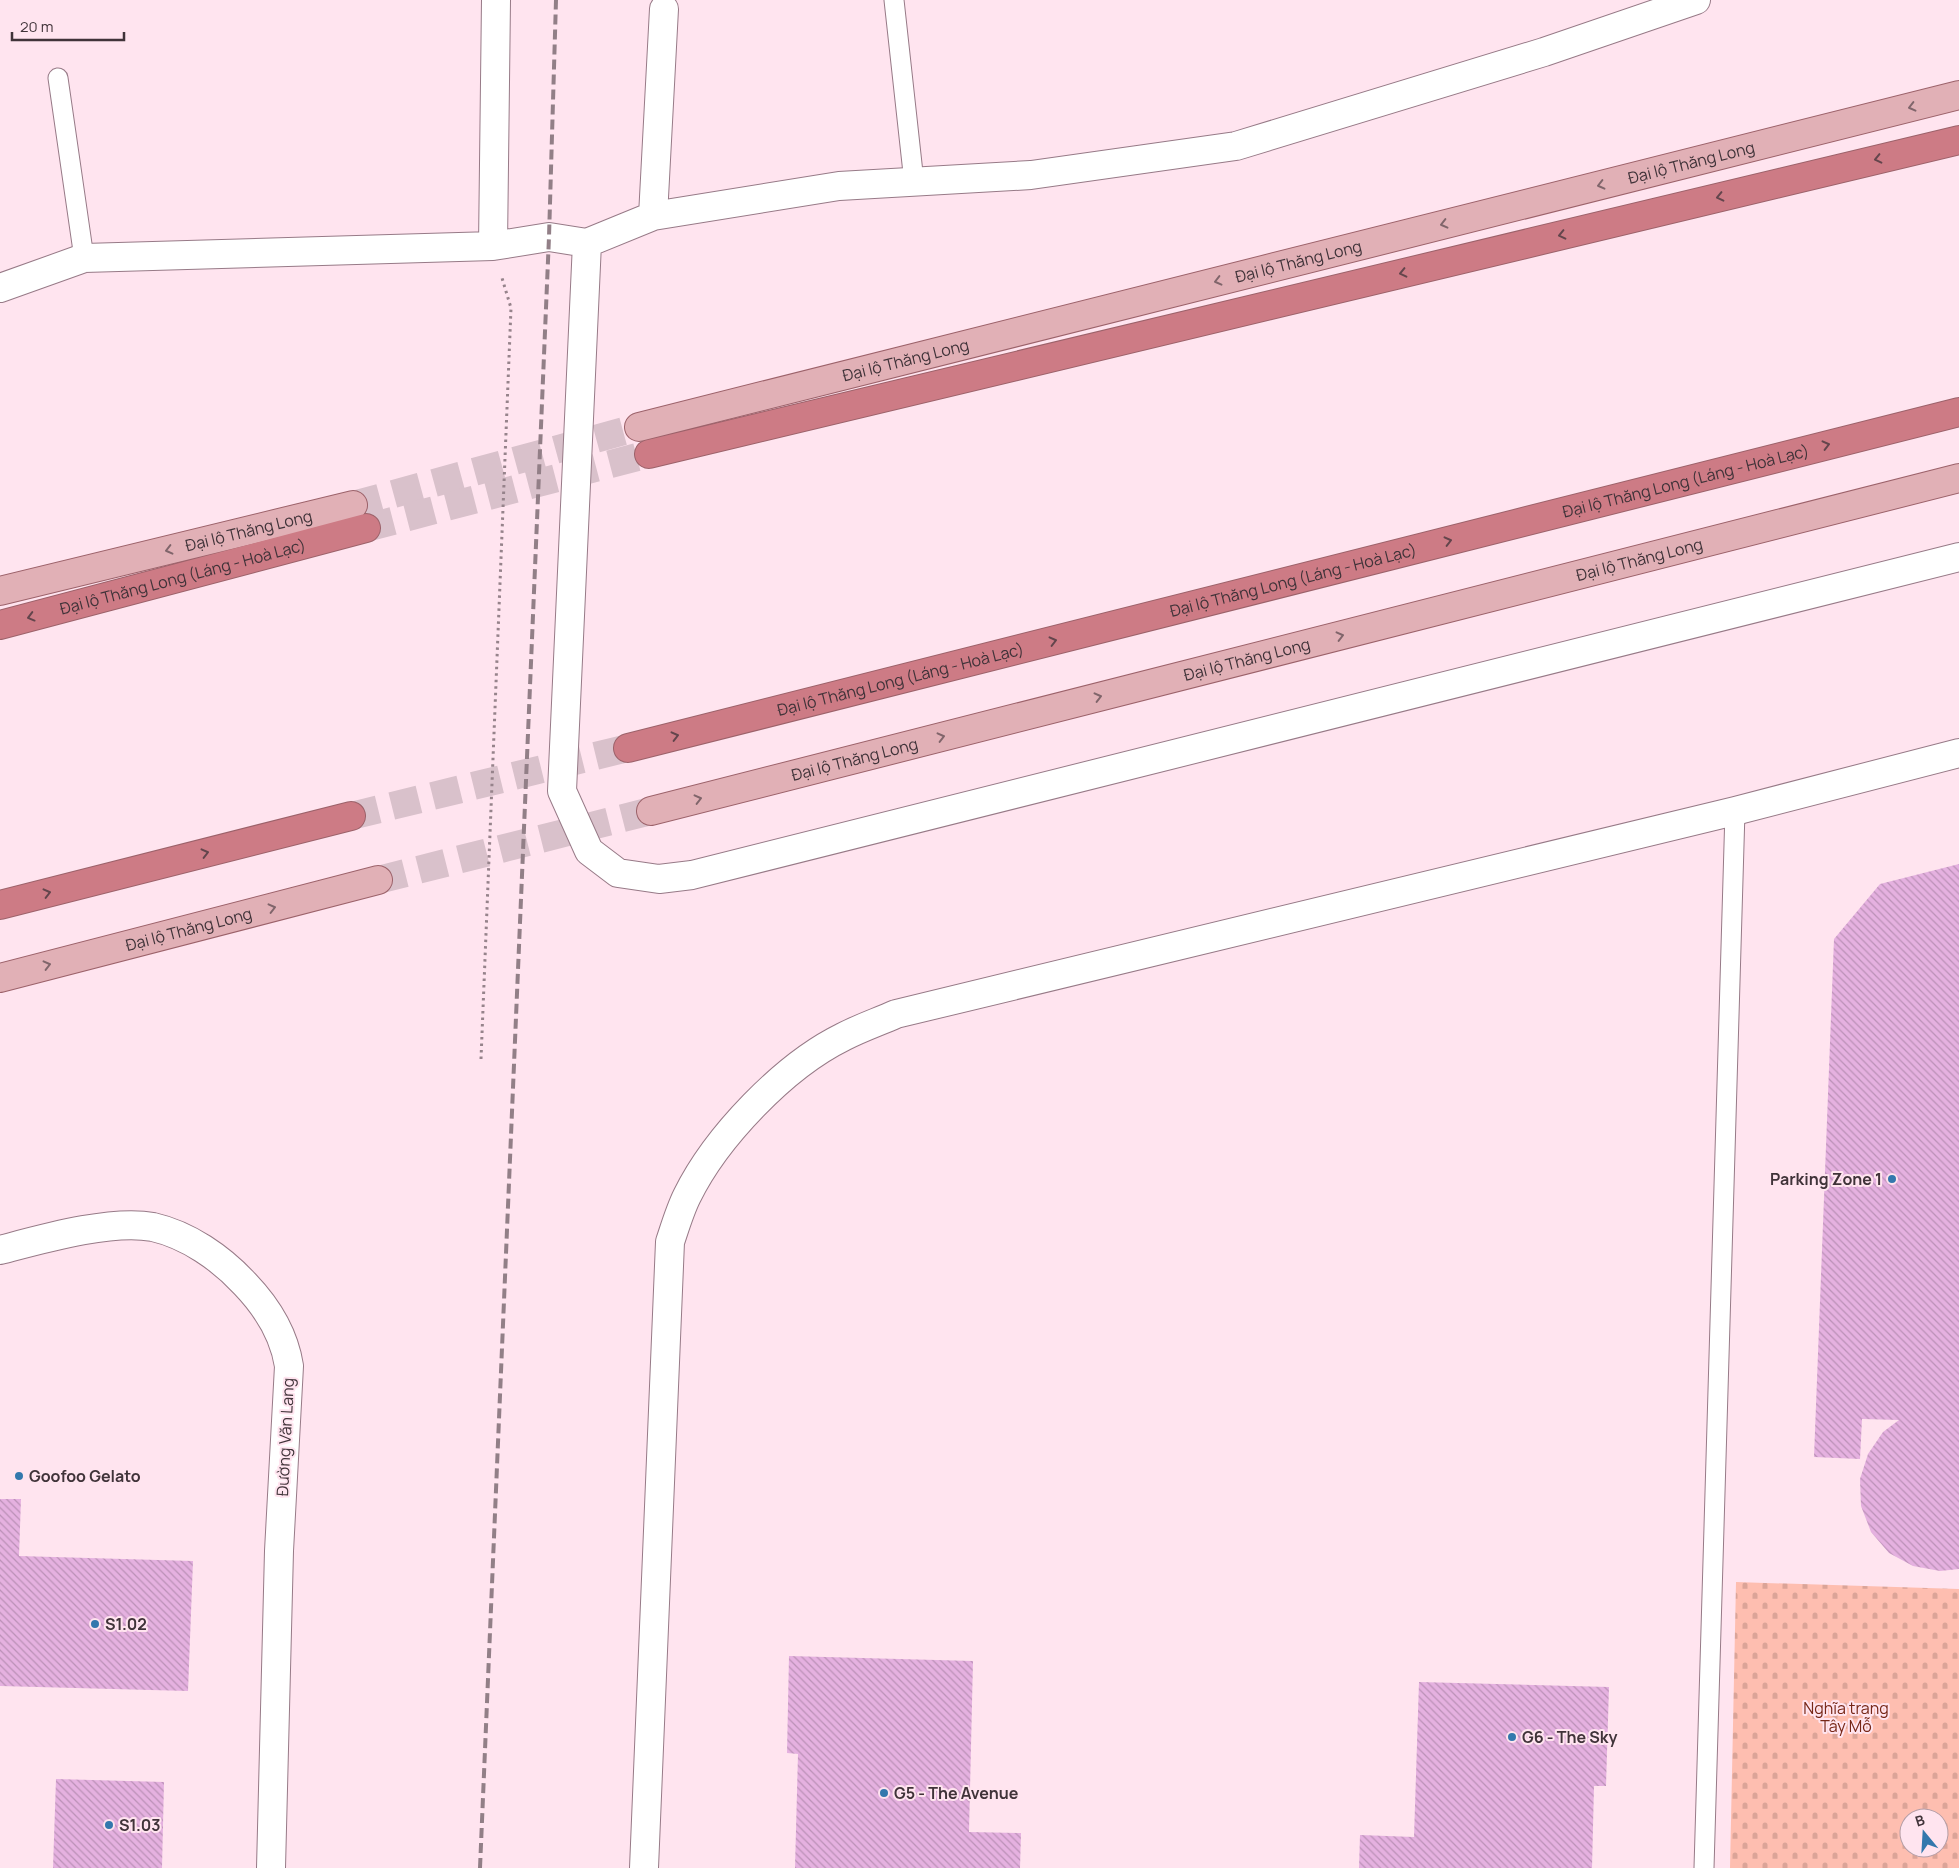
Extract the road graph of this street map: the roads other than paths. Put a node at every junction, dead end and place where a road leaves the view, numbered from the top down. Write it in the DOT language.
graph roads {
  1 [pos="496,0"];
  2 [pos="894,0"];
  3 [pos="1696,0"];
  4 [pos="664,9"];
  5 [pos="58,78"];
  6 [pos="1959,95"];
  7 [pos="1959,140"];
  8 [pos="914,182"];
  9 [pos="654,216"];
  10 [pos="587,243"];
  11 [pos="493,246"];
  12 [pos="84,258"];
  13 [pos="0,288"];
  14 [pos="1959,412"];
  15 [pos="639,427"];
  16 [pos="649,454"];
  17 [pos="1959,478"];
  18 [pos="353,505"];
  19 [pos="366,528"];
  20 [pos="1959,557"];
  21 [pos="0,592"];
  22 [pos="0,625"];
  23 [pos="628,748"];
  24 [pos="1959,753"];
  25 [pos="651,811"];
  26 [pos="1735,811"];
  27 [pos="351,816"];
  28 [pos="378,880"];
  29 [pos="0,904"];
  30 [pos="0,978"];
  31 [pos="0,1250"];
  32 [pos="271,1868"];
  33 [pos="644,1868"];
  34 [pos="1704,1868"];
  1 -- 11 [label="street"];
  2 -- 8 [label="lane"];
  3 -- 8 [label="street"];
  4 -- 9 [label="street"];
  5 -- 12 [label="lane"];
  6 -- 15 [label="main road, Đại lộ Thăng Long, one-way"];
  7 -- 16 [label="highway, one-way"];
  8 -- 9 [label="street"];
  9 -- 10 [label="street"];
  10 -- 11 [label="street"];
  10 -- 20 [label="street"];
  11 -- 12 [label="street"];
  12 -- 13 [label="street"];
  23 -- 14 [label="highway, Đại lộ Thăng Long (Láng - Hoà Lạc), one-way"];
  25 -- 17 [label="main road, Đại lộ Thăng Long, one-way"];
  18 -- 21 [label="main road, Đại lộ Thăng Long, one-way"];
  19 -- 22 [label="highway, Đại lộ Thăng Long (Láng - Hoà Lạc), one-way"];
  24 -- 26 [label="street"];
  26 -- 33 [label="street"];
  26 -- 34 [label="lane"];
  29 -- 27 [label="highway, one-way"];
  30 -- 28 [label="main road, Đại lộ Thăng Long, one-way"];
  31 -- 32 [label="street, Đường Văn Lang"];
}
